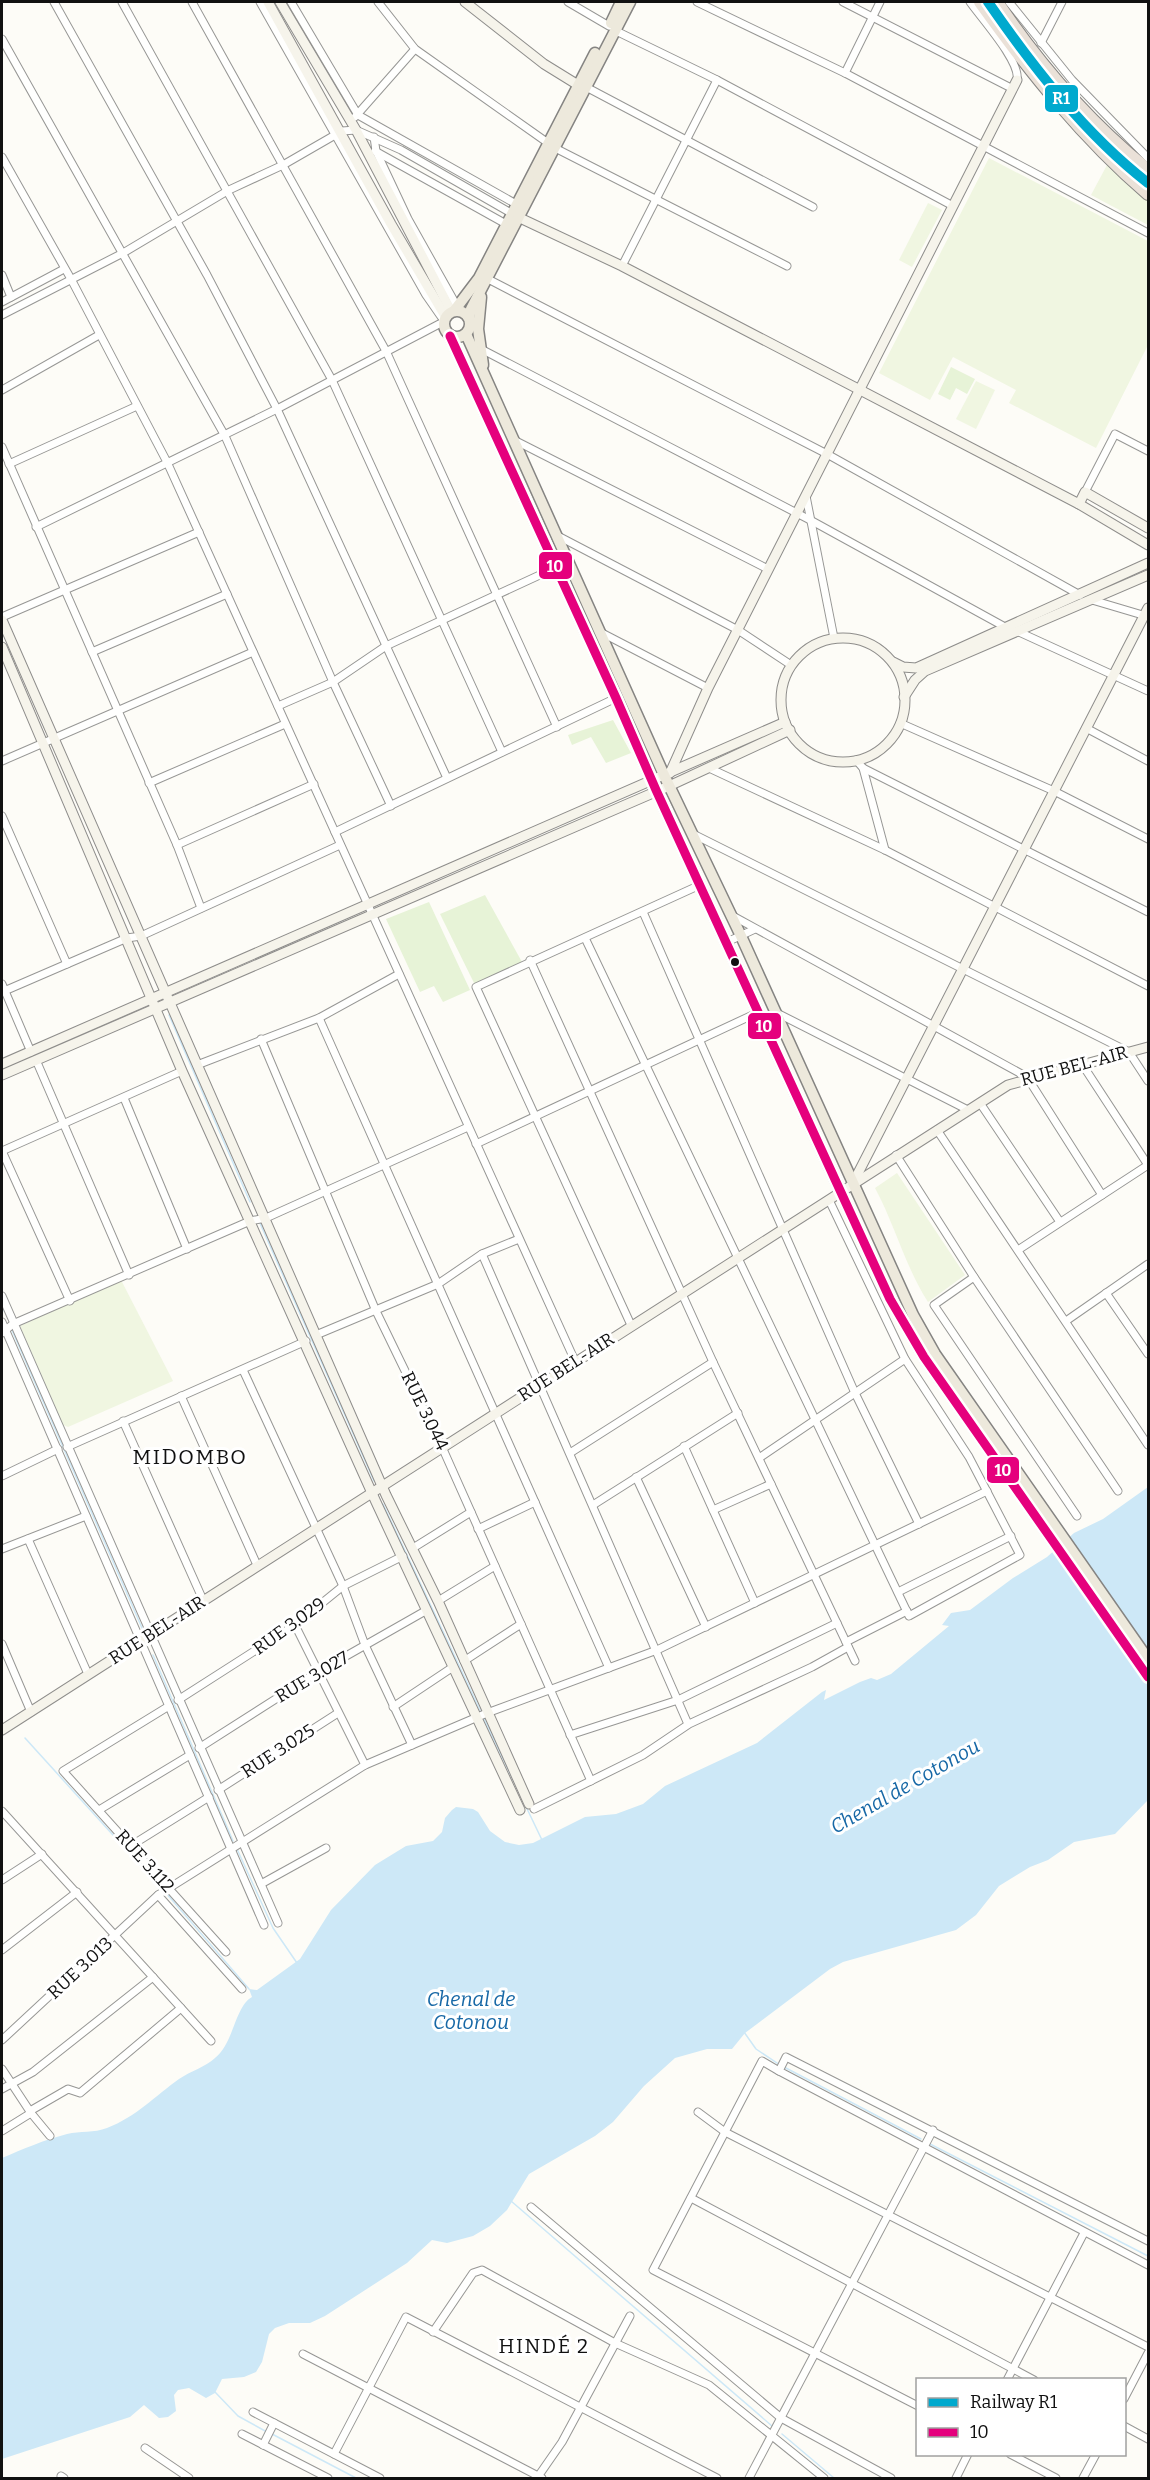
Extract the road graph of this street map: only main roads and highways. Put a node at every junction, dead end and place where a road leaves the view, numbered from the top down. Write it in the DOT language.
graph roads {
  1 [pos="621,2"];
  2 [pos="630,2"];
  3 [pos="980,2"];
  4 [pos="997,2"];
  5 [pos="612,28"];
  6 [pos="1149,170"];
  7 [pos="1149,194"];
  8 [pos="516,212"];
  9 [pos="486,284"];
  10 [pos="449,315"];
  11 [pos="469,318"];
  12 [pos="466,334"];
  13 [pos="450,336"];
  14 [pos="491,391"];
  15 [pos="1052,1530"];
  16 [pos="1149,1659"];
  17 [pos="1149,1677"];
  1 -- 5 [label="main road"];
  2 -- 5 [label="main road"];
  3 -- 7 [label="highway"];
  4 -- 6 [label="highway"];
  5 -- 8 [label="main road"];
  8 -- 9 [label="main road"];
  8 -- 10 [label="main road"];
  9 -- 11 [label="main road"];
  9 -- 14 [label="main road"];
  10 -- 11 [label="main road"];
  10 -- 13 [label="main road"];
  11 -- 12 [label="main road"];
  12 -- 13 [label="main road"];
  12 -- 14 [label="main road"];
  13 -- 15 [label="main road"];
  14 -- 15 [label="main road"];
  15 -- 16 [label="main road"];
  15 -- 17 [label="main road"];
}
